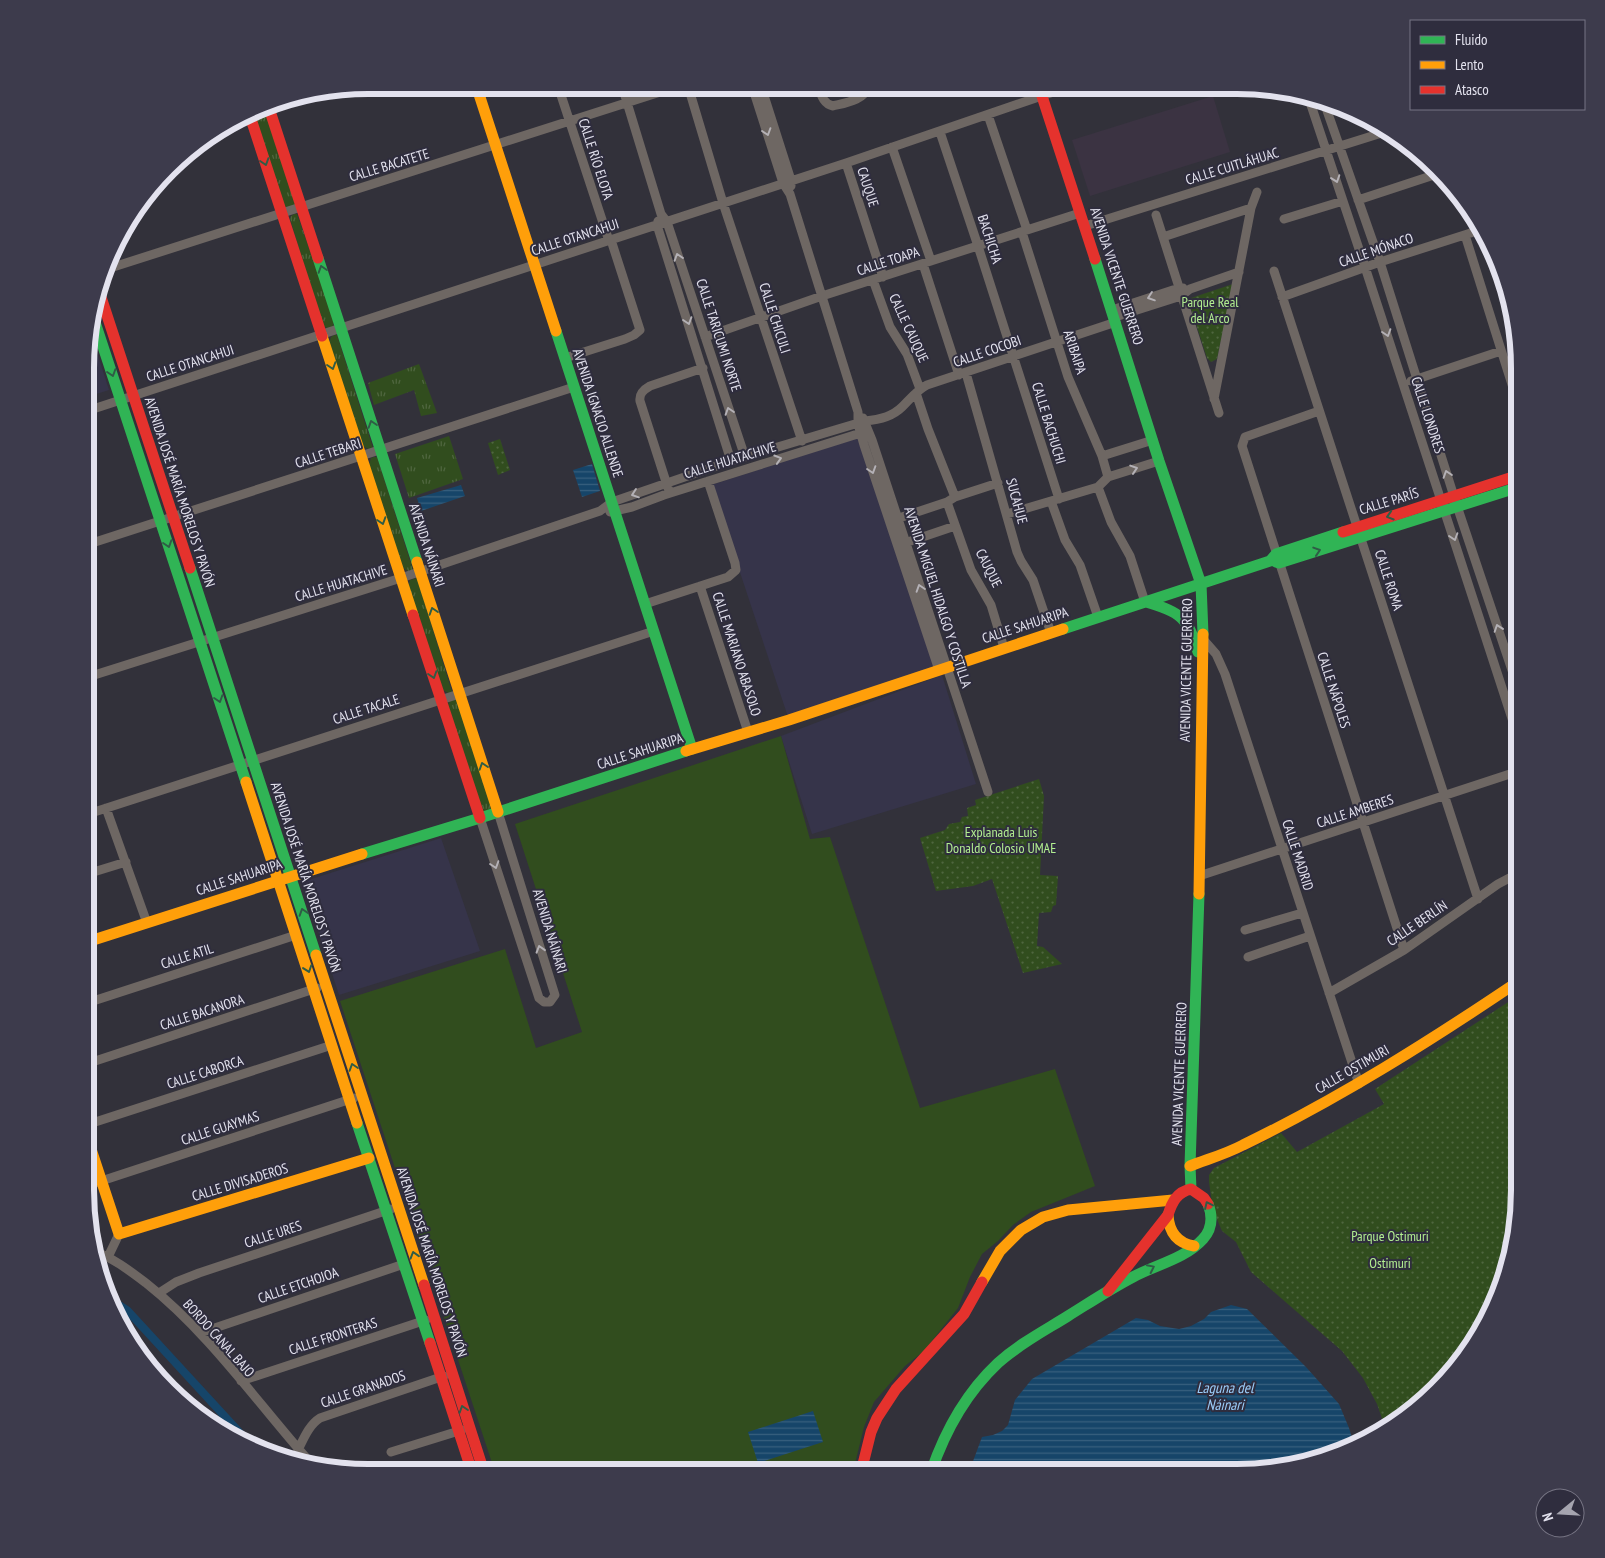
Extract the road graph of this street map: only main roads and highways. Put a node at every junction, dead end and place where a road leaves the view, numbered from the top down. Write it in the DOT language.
graph roads {
  1 [pos="479,94"];
  2 [pos="1042,94"];
  3 [pos="270,112"];
  4 [pos="251,120"];
  5 [pos="102,301"];
  6 [pos="97,327"];
  7 [pos="1511,478"];
  8 [pos="1511,489"];
  9 [pos="1456,501"];
  10 [pos="1201,584"];
  11 [pos="1145,602"];
  12 [pos="1202,669"];
  13 [pos="692,749"];
  14 [pos="498,812"];
  15 [pos="480,818"];
  16 [pos="291,876"];
  17 [pos="278,880"];
  18 [pos="94,940"];
  19 [pos="1511,986"];
  20 [pos="369,1158"];
  21 [pos="94,1161"];
  22 [pos="1190,1166"];
  23 [pos="1191,1189"];
  24 [pos="1172,1200"];
  25 [pos="1168,1215"];
  26 [pos="1194,1246"];
  27 [pos="1108,1291"];
  28 [pos="428,1319"];
  29 [pos="464,1429"];
  30 [pos="471,1464"];
  31 [pos="480,1464"];
  32 [pos="862,1464"];
  33 [pos="934,1464"];
  1 -- 13 [label="main road, AVENIDA IGNACIO ALLENDE"];
  2 -- 10 [label="main road, AVENIDA VICENTE GUERRERO"];
  14 -- 3 [label="main road, AVENIDA NÁINARI, one-way"];
  4 -- 15 [label="main road, one-way"];
  5 -- 16 [label="main road, AVENIDA JOSÉ MARÍA MORELOS Y PAVÓN"];
  6 -- 17 [label="main road, AVENIDA JOSÉ MARÍA MORELOS Y PAVÓN, one-way"];
  7 -- 9 [label="main road, CALLE PARÍS"];
  8 -- 9 [label="main road, CALLE PARÍS"];
  9 -- 10 [label="main road, CALLE PARÍS"];
  10 -- 11 [label="main road, CALLE SAHUARIPA"];
  10 -- 12 [label="main road, AVENIDA VICENTE GUERRERO"];
  11 -- 12 [label="main road"];
  11 -- 13 [label="main road, CALLE SAHUARIPA"];
  12 -- 22 [label="main road, AVENIDA VICENTE GUERRERO"];
  13 -- 14 [label="main road, CALLE SAHUARIPA"];
  14 -- 15 [label="main road, CALLE SAHUARIPA"];
  15 -- 16 [label="main road, CALLE SAHUARIPA"];
  16 -- 17 [label="main road, CALLE SAHUARIPA"];
  28 -- 16 [label="main road, AVENIDA JOSÉ MARÍA MORELOS Y PAVÓN, one-way"];
  17 -- 18 [label="main road, CALLE SAHUARIPA"];
  17 -- 20 [label="main road, AVENIDA JOSÉ MARÍA MORELOS Y PAVÓN, one-way"];
  19 -- 22 [label="main road, CALLE OSTIMURI"];
  20 -- 21 [label="main road, CALLE DIVISADEROS"];
  20 -- 28 [label="main road, AVENIDA JOSÉ MARÍA MORELOS Y PAVÓN"];
  22 -- 23 [label="main road, AVENIDA VICENTE GUERRERO"];
  23 -- 24 [label="main road"];
  26 -- 23 [label="main road, one-way"];
  24 -- 25 [label="main road"];
  24 -- 32 [label="main road"];
  25 -- 26 [label="main road"];
  25 -- 27 [label="main road"];
  27 -- 26 [label="main road, one-way"];
  27 -- 33 [label="main road"];
  28 -- 29 [label="main road, AVENIDA JOSÉ MARÍA MORELOS Y PAVÓN"];
  29 -- 30 [label="main road, AVENIDA JOSÉ MARÍA MORELOS Y PAVÓN"];
  29 -- 31 [label="main road, AVENIDA JOSÉ MARÍA MORELOS Y PAVÓN"];
}
